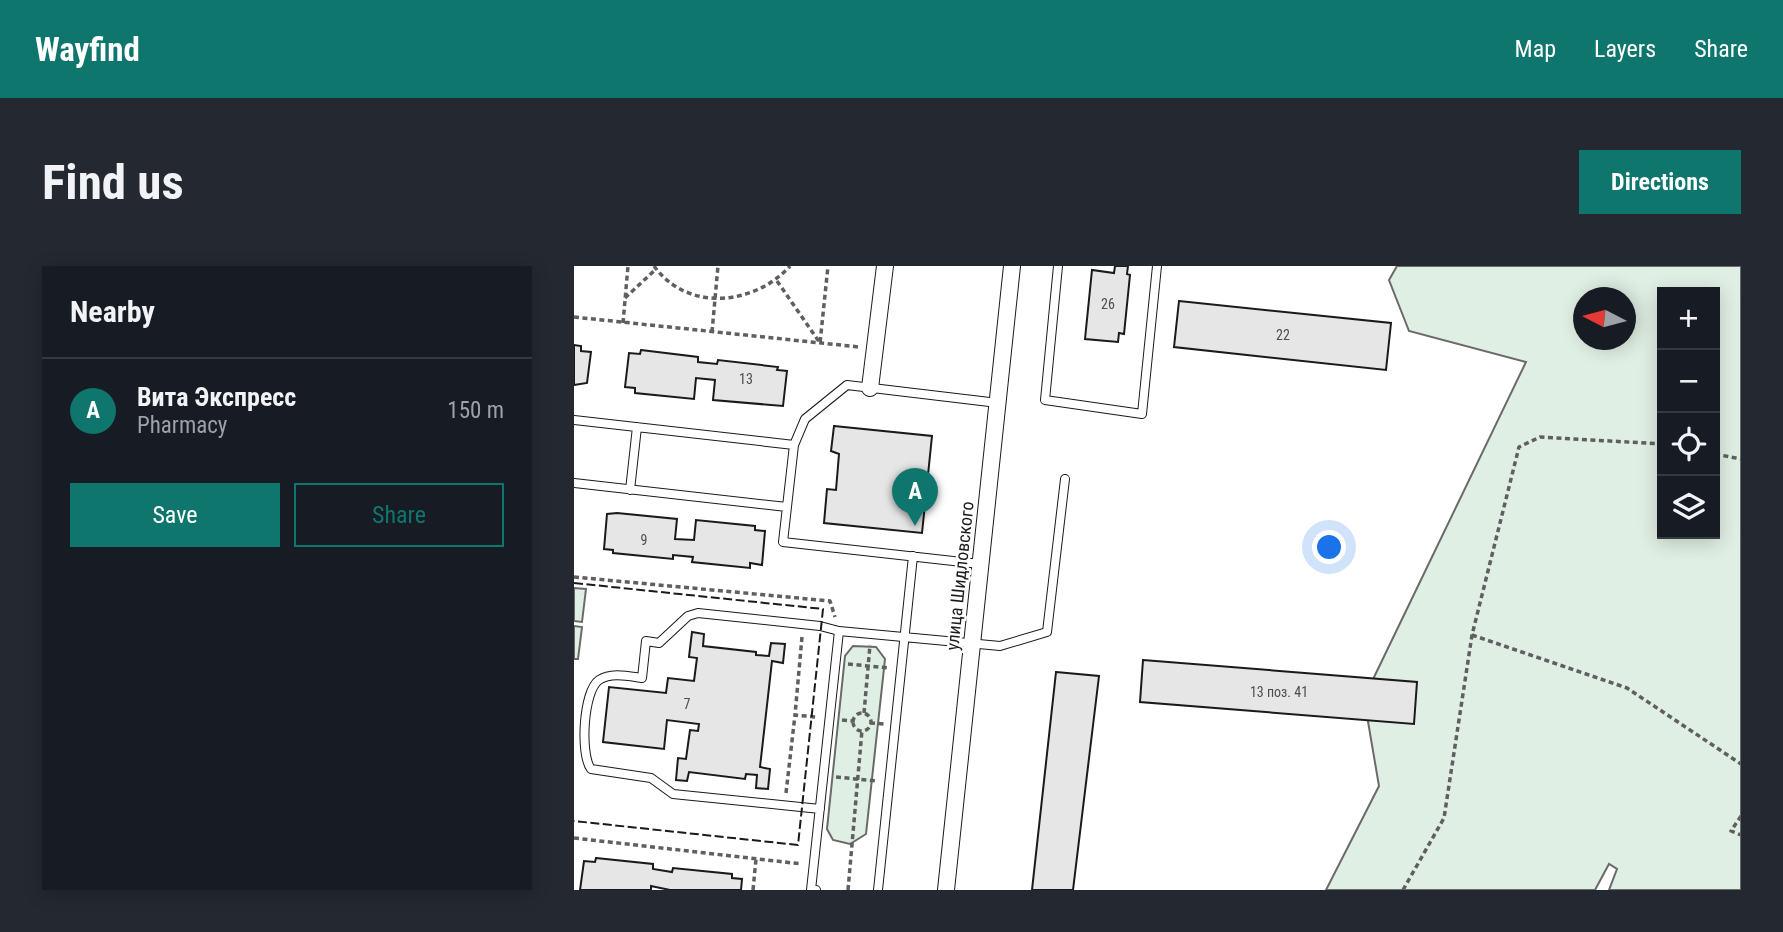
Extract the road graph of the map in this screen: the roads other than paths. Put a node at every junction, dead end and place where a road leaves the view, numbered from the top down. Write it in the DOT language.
graph roads {
  1 [pos="885,266"];
  2 [pos="1012,266"];
  3 [pos="1058,266"];
  4 [pos="1157,266"];
  5 [pos="870,388"];
  6 [pos="998,403"];
  7 [pos="574,420"];
  8 [pos="637,427"];
  9 [pos="794,445"];
  10 [pos="1065,479"];
  11 [pos="574,483"];
  12 [pos="630,489"];
  13 [pos="787,508"];
  14 [pos="913,556"];
  15 [pos="980,564"];
  16 [pos="839,631"];
  17 [pos="904,637"];
  18 [pos="972,643"];
  19 [pos="820,809"];
  20 [pos="813,890"];
  21 [pos="878,890"];
  22 [pos="946,890"];
  1 -- 5 [label="street"];
  2 -- 6 [label="street, улица Шидловского"];
  3 -- 4 [label="lane"];
  5 -- 6 [label="lane"];
  5 -- 9 [label="lane"];
  6 -- 15 [label="street, улица Шидловского"];
  7 -- 8 [label="lane"];
  8 -- 9 [label="lane"];
  8 -- 12 [label="lane"];
  9 -- 13 [label="lane"];
  10 -- 18 [label="lane"];
  11 -- 12 [label="lane"];
  12 -- 13 [label="lane"];
  13 -- 14 [label="lane"];
  14 -- 15 [label="lane"];
  14 -- 17 [label="lane"];
  15 -- 18 [label="street, улица Шидловского"];
  16 -- 17 [label="lane"];
  16 -- 19 [label="lane"];
  16 -- 19 [label="lane"];
  17 -- 18 [label="lane"];
  17 -- 21 [label="lane"];
  18 -- 22 [label="street, улица Шидловского"];
  19 -- 20 [label="lane"];
}
